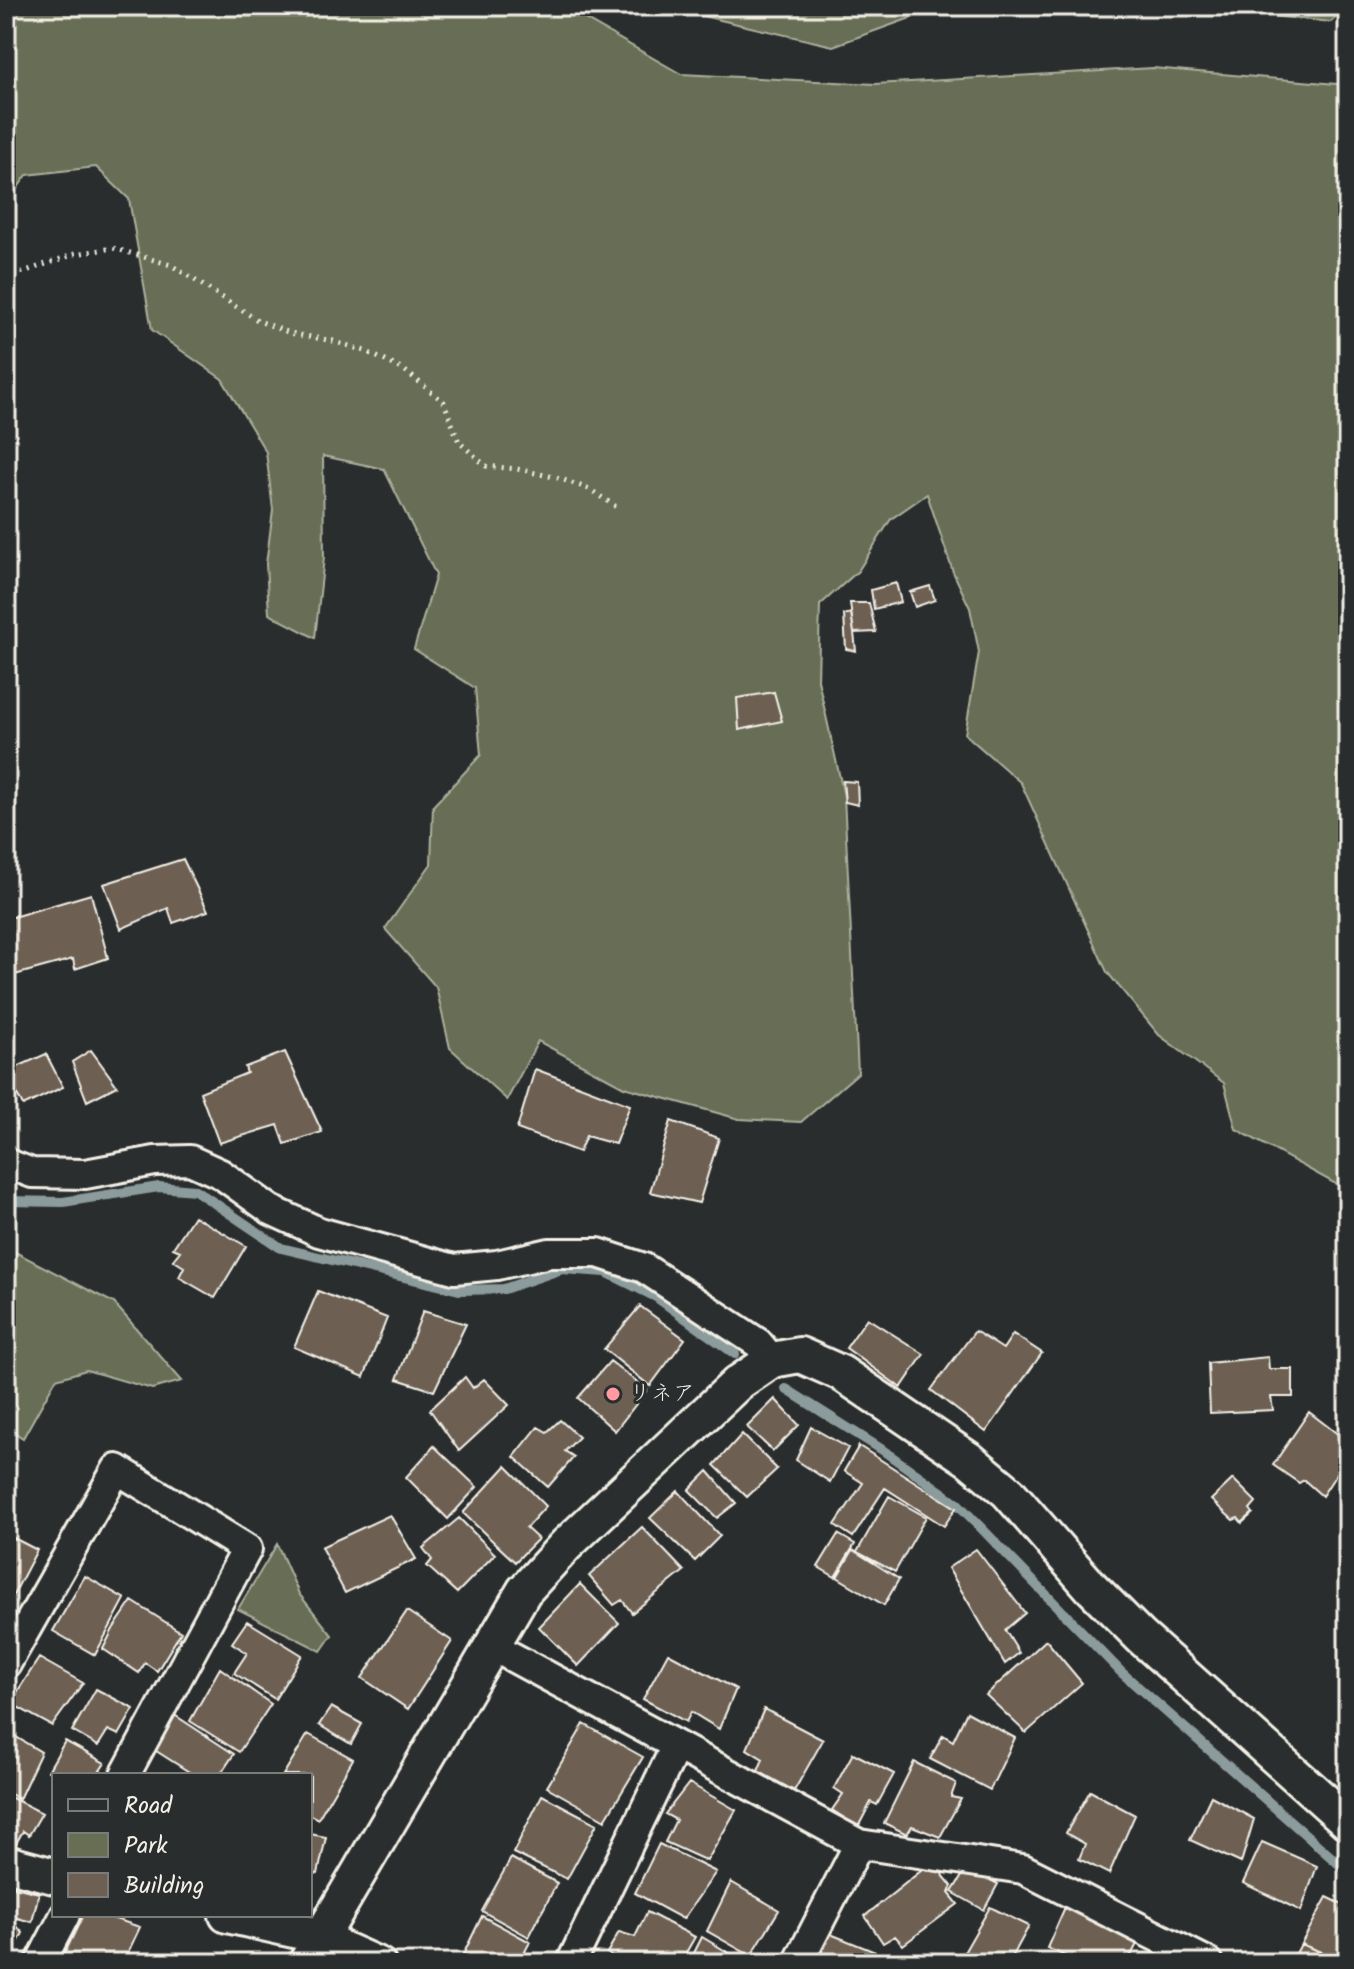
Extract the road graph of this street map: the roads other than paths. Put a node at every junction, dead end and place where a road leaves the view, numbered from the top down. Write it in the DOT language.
graph roads {
  1 [pos="6,1163"];
  2 [pos="772,1360"];
  3 [pos="490,1645"];
  4 [pos="6,1664"];
  5 [pos="676,1746"];
  6 [pos="126,1773"];
  7 [pos="1348,1822"];
  8 [pos="859,1844"];
  9 [pos="6,1863"];
  10 [pos="52,1875"];
  11 [pos="64,1917"];
  12 [pos="232,1917"];
  13 [pos="313,1950"];
  14 [pos="40,1963"];
  15 [pos="381,1963"];
  16 [pos="571,1963"];
  17 [pos="798,1963"];
  18 [pos="1209,1963"];
  1 -- 2 [label="street"];
  2 -- 3 [label="street"];
  2 -- 7 [label="street"];
  3 -- 5 [label="street"];
  3 -- 13 [label="street"];
  4 -- 6 [label="street"];
  5 -- 8 [label="street"];
  5 -- 16 [label="street"];
  8 -- 17 [label="street"];
  8 -- 18 [label="street"];
  9 -- 10 [label="street"];
  11 -- 14 [label="street"];
  12 -- 13 [label="street"];
  13 -- 15 [label="street"];
}
